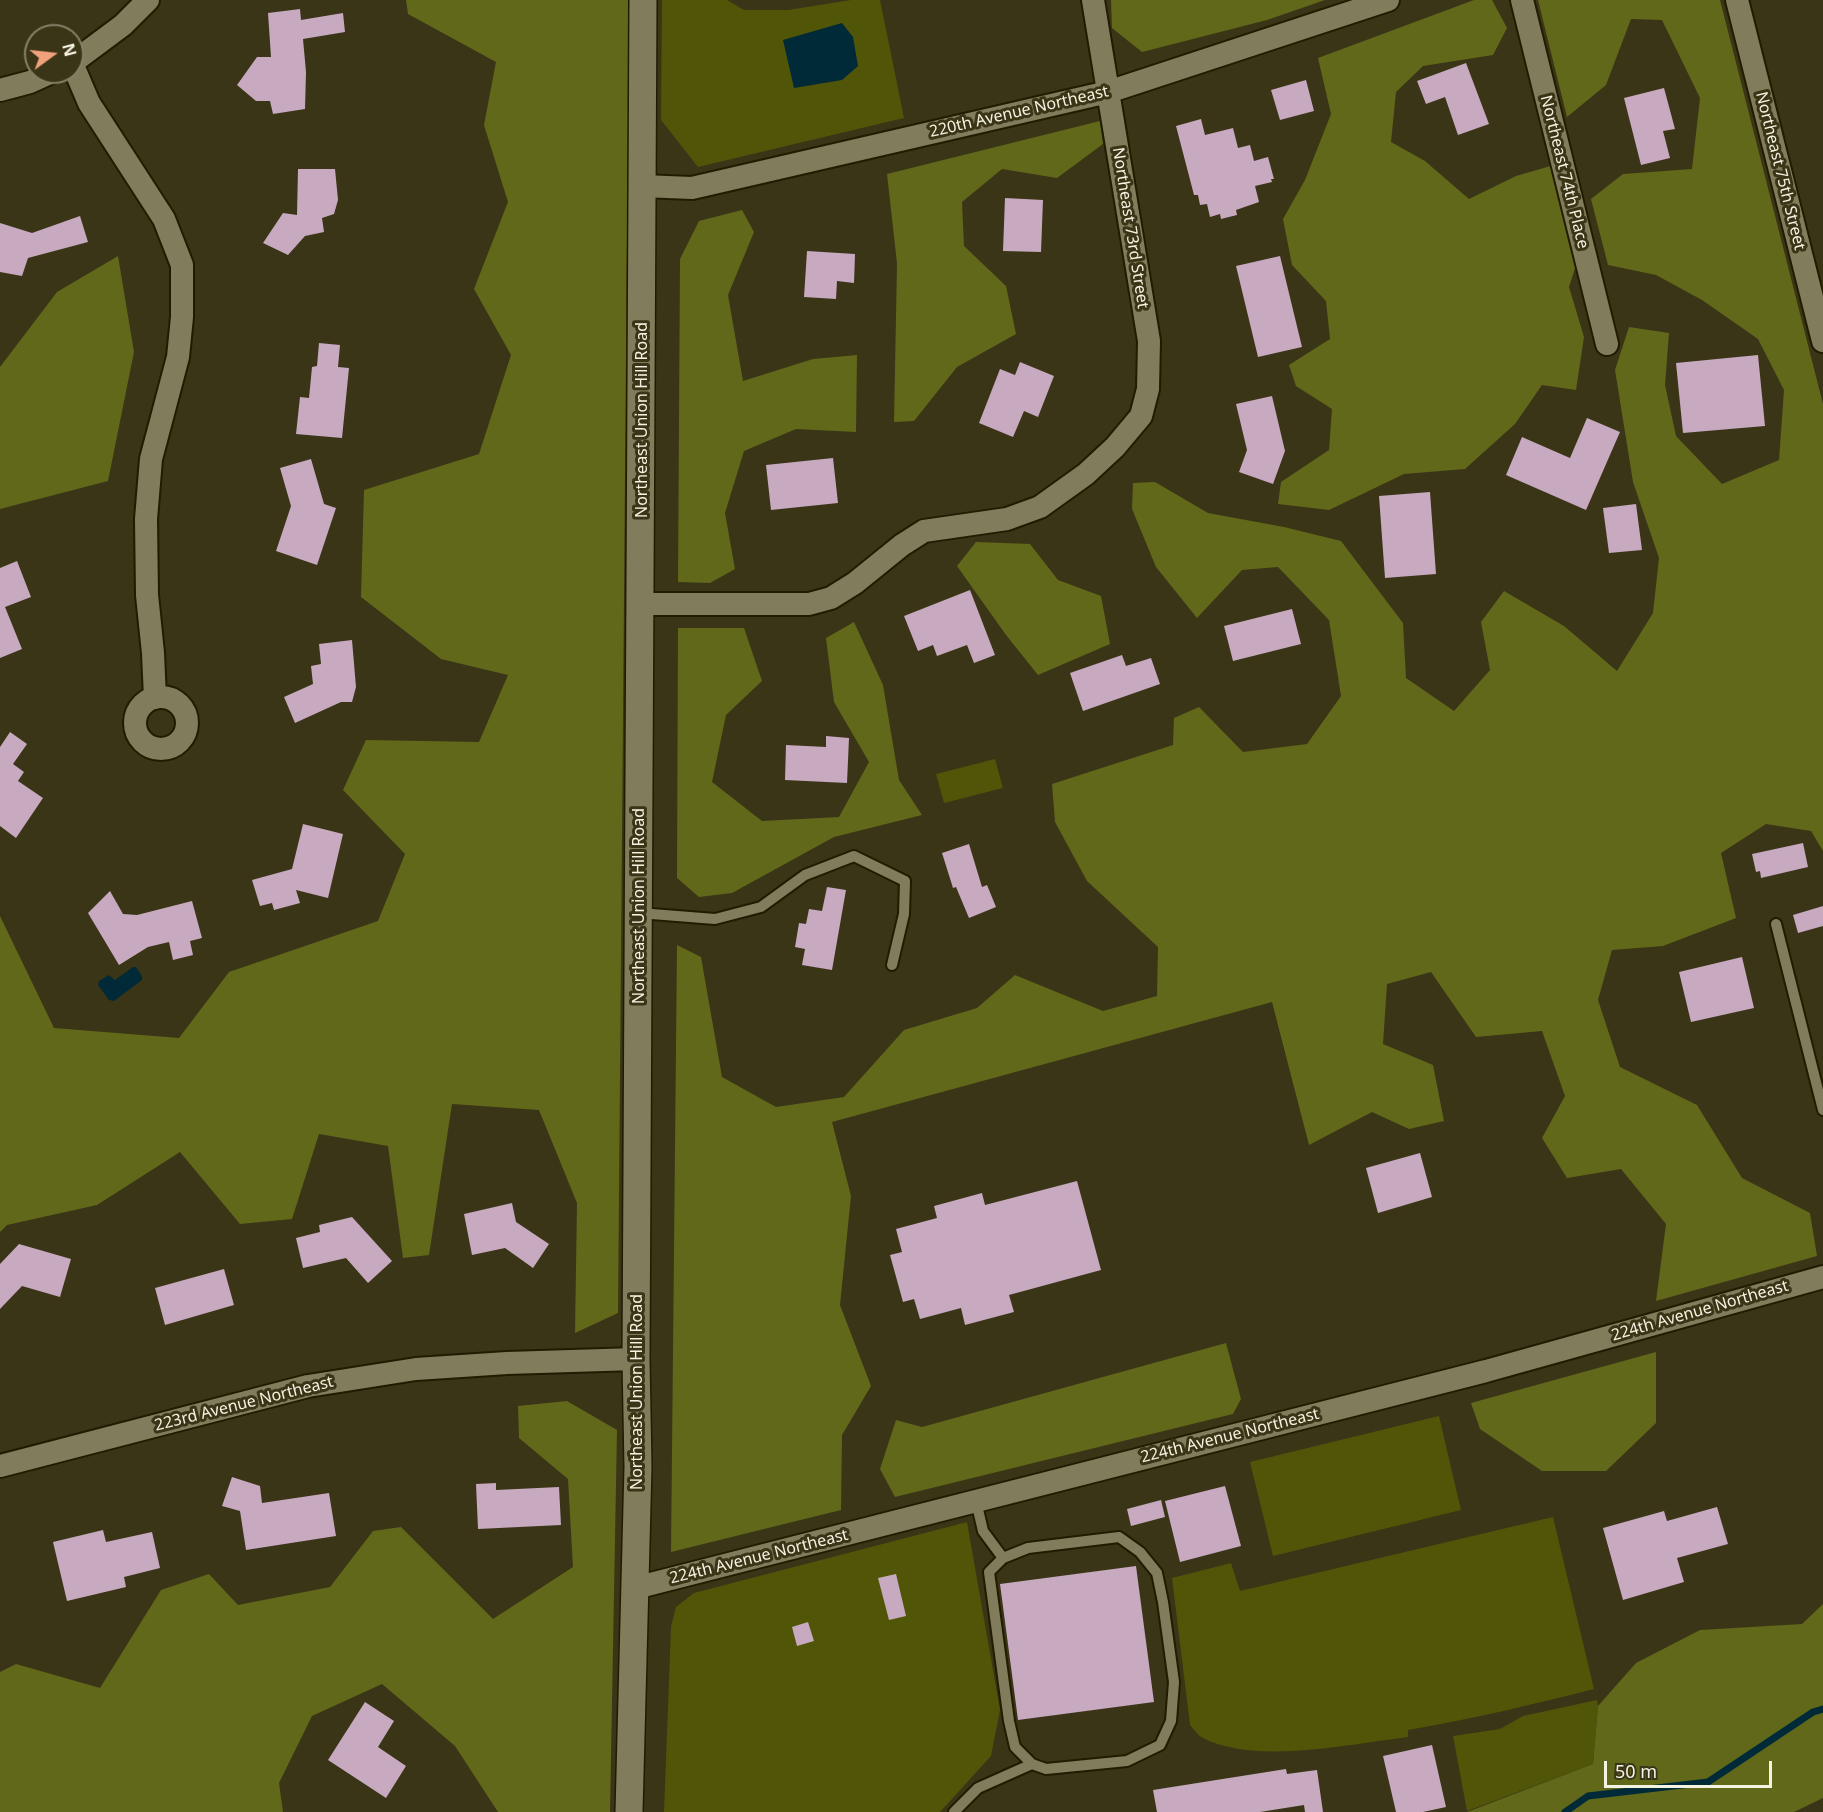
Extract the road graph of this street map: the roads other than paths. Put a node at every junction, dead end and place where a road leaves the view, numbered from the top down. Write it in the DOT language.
graph roads {
  1 [pos="148,0"];
  2 [pos="643,0"];
  3 [pos="1094,0"];
  4 [pos="1388,0"];
  5 [pos="1522,0"];
  6 [pos="1737,0"];
  7 [pos="84,54"];
  8 [pos="24,84"];
  9 [pos="81,84"];
  10 [pos="0,90"];
  11 [pos="1108,92"];
  12 [pos="642,186"];
  13 [pos="1823,341"];
  14 [pos="1607,344"];
  15 [pos="641,604"];
  16 [pos="155,698"];
  17 [pos="639,913"];
  18 [pos="1776,924"];
  19 [pos="891,965"];
  20 [pos="1823,1110"];
  21 [pos="1823,1277"];
  22 [pos="636,1359"];
  23 [pos="0,1466"];
  24 [pos="976,1501"];
  25 [pos="1002,1558"];
  26 [pos="635,1588"];
  27 [pos="1032,1764"];
  28 [pos="629,1812"];
  29 [pos="954,1812"];
  1 -- 7 [label="street"];
  2 -- 12 [label="street, Northeast Union Hill Road"];
  3 -- 11 [label="street, Northeast 73rd Street"];
  4 -- 11 [label="street, 220th Avenue Northeast"];
  5 -- 14 [label="street, Northeast 74th Place"];
  6 -- 13 [label="street, Northeast 75th Street"];
  8 -- 10 [label="street"];
  9 -- 16 [label="street"];
  11 -- 12 [label="street, 220th Avenue Northeast"];
  11 -- 15 [label="street, Northeast 73rd Street"];
  12 -- 15 [label="street, Northeast Union Hill Road"];
  15 -- 17 [label="street, Northeast Union Hill Road"];
  17 -- 19 [label="lane"];
  17 -- 22 [label="street, Northeast Union Hill Road"];
  18 -- 20 [label="lane"];
  21 -- 24 [label="street, 224th Avenue Northeast"];
  22 -- 23 [label="street, 223rd Avenue Northeast"];
  22 -- 26 [label="street, Northeast Union Hill Road"];
  24 -- 25 [label="lane"];
  24 -- 26 [label="street, 224th Avenue Northeast"];
  25 -- 27 [label="lane"];
  25 -- 27 [label="lane"];
  26 -- 28 [label="street, Northeast Union Hill Road"];
  27 -- 29 [label="lane"];
}
